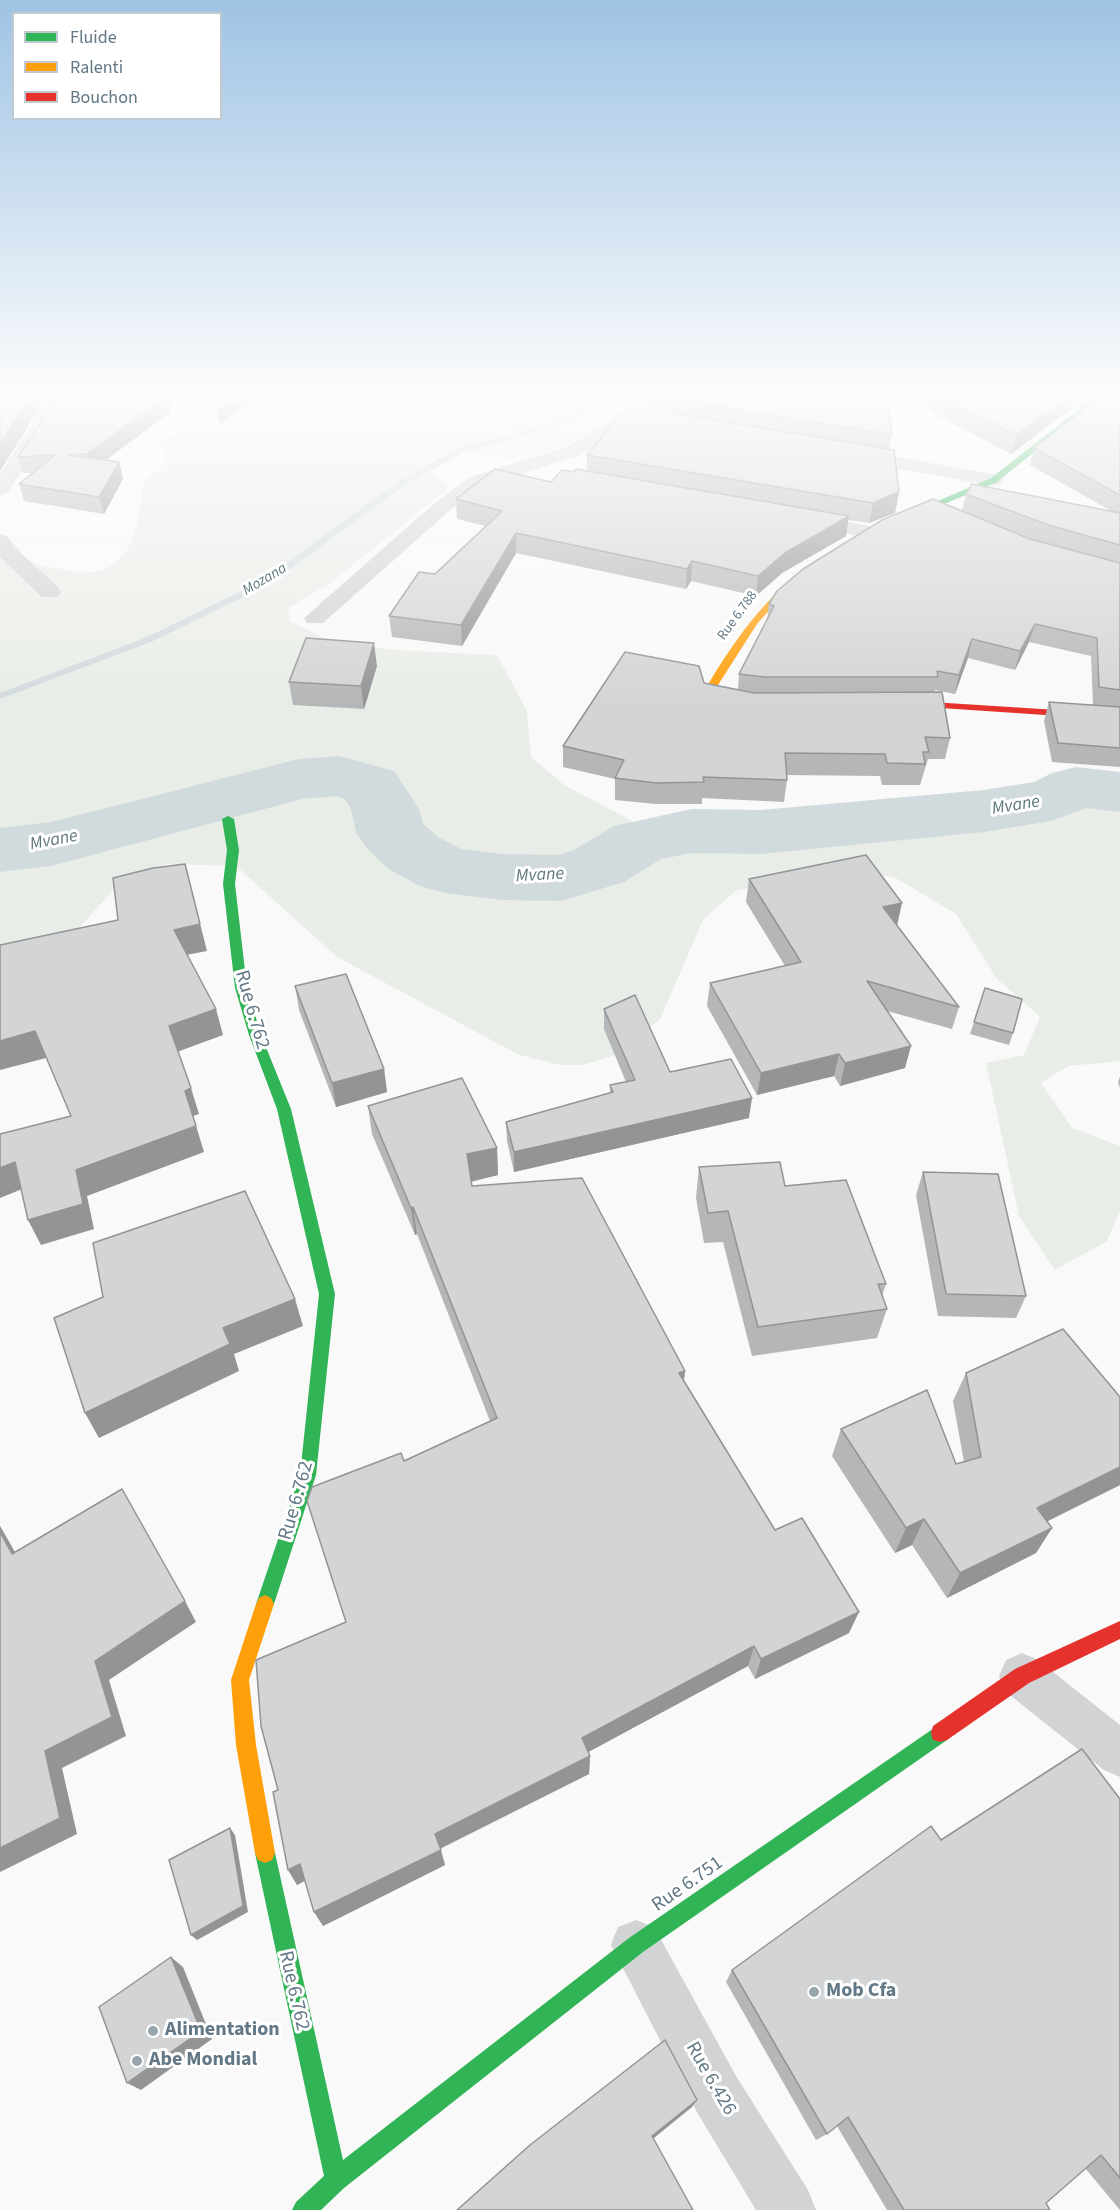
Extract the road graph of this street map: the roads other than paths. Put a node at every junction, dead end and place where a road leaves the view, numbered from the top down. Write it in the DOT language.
graph roads {
  1 [pos="452,499"];
  2 [pos="947,499"];
  3 [pos="928,507"];
  4 [pos="777,516"];
  5 [pos="960,520"];
  6 [pos="871,532"];
  7 [pos="0,540"];
  8 [pos="851,544"];
  9 [pos="821,562"];
  10 [pos="50,592"];
  11 [pos="315,618"];
  12 [pos="883,704"];
  13 [pos="762,705"];
  14 [pos="1120,717"];
  15 [pos="228,819"];
  16 [pos="1120,1630"];
  17 [pos="1022,1676"];
  18 [pos="1120,1754"];
  19 [pos="636,1945"];
  20 [pos="336,2180"];
  21 [pos="304,2210"];
  22 [pos="788,2210"];
  1 -- 11 [label="street"];
  2 -- 3 [label="street"];
  3 -- 5 [label="street"];
  3 -- 6 [label="street"];
  4 -- 6 [label="street"];
  6 -- 8 [label="street"];
  7 -- 10 [label="street"];
  9 -- 13 [label="street, Rue 6.788"];
  12 -- 14 [label="street"];
  15 -- 20 [label="street, Rue 6.762"];
  16 -- 17 [label="street, Rue 6.751"];
  17 -- 18 [label="street"];
  17 -- 19 [label="street, Rue 6.751"];
  19 -- 20 [label="street, Rue 6.751"];
  19 -- 22 [label="street, Rue 6.426"];
  20 -- 21 [label="street, Rue 6.751"];
}
